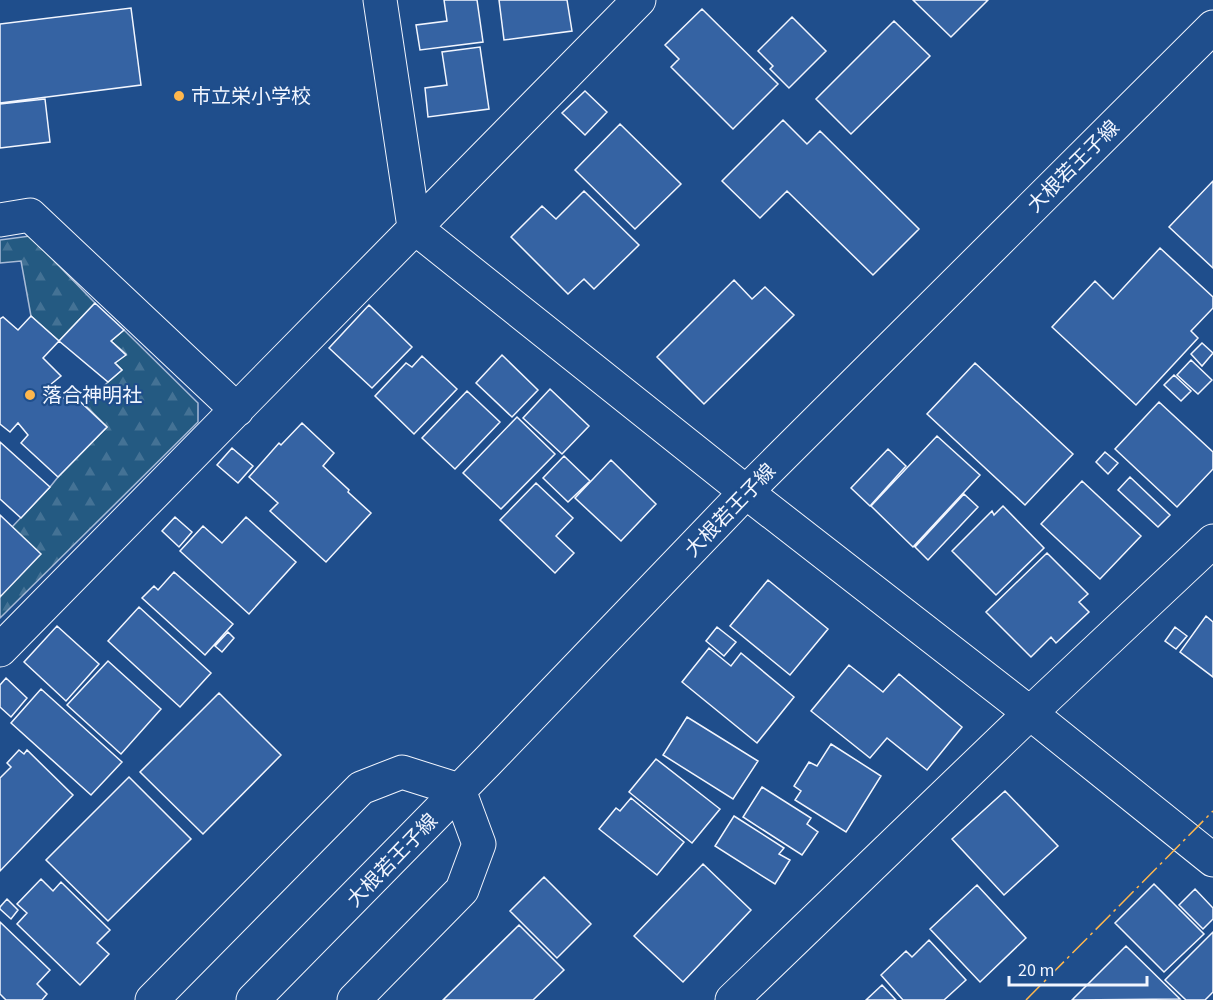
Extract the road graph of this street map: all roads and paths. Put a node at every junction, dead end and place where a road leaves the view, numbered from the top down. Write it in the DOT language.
graph roads {
  1 [pos="380,0"];
  2 [pos="639,0"];
  3 [pos="1213,27"];
  4 [pos="0,220"];
  5 [pos="414,227"];
  6 [pos="237,410"];
  7 [pos="746,492"];
  8 [pos="1213,541"];
  9 [pos="0,650"];
  10 [pos="1030,713"];
  11 [pos="459,790"];
  12 [pos="1213,860"];
  13 [pos="152,1000"];
  14 [pos="254,1000"];
  15 [pos="354,1000"];
  16 [pos="732,1000"];
  1 -- 5 [label="street"];
  2 -- 5 [label="street"];
  3 -- 7 [label="street, 大根若王子線"];
  4 -- 6 [label="street"];
  5 -- 6 [label="street"];
  5 -- 7 [label="street"];
  6 -- 9 [label="street"];
  7 -- 10 [label="street"];
  7 -- 11 [label="street, 大根若王子線"];
  8 -- 10 [label="street"];
  10 -- 12 [label="street"];
  10 -- 16 [label="street"];
  11 -- 13 [label="street"];
  11 -- 14 [label="street, 大根若王子線"];
  11 -- 15 [label="street"];
}
